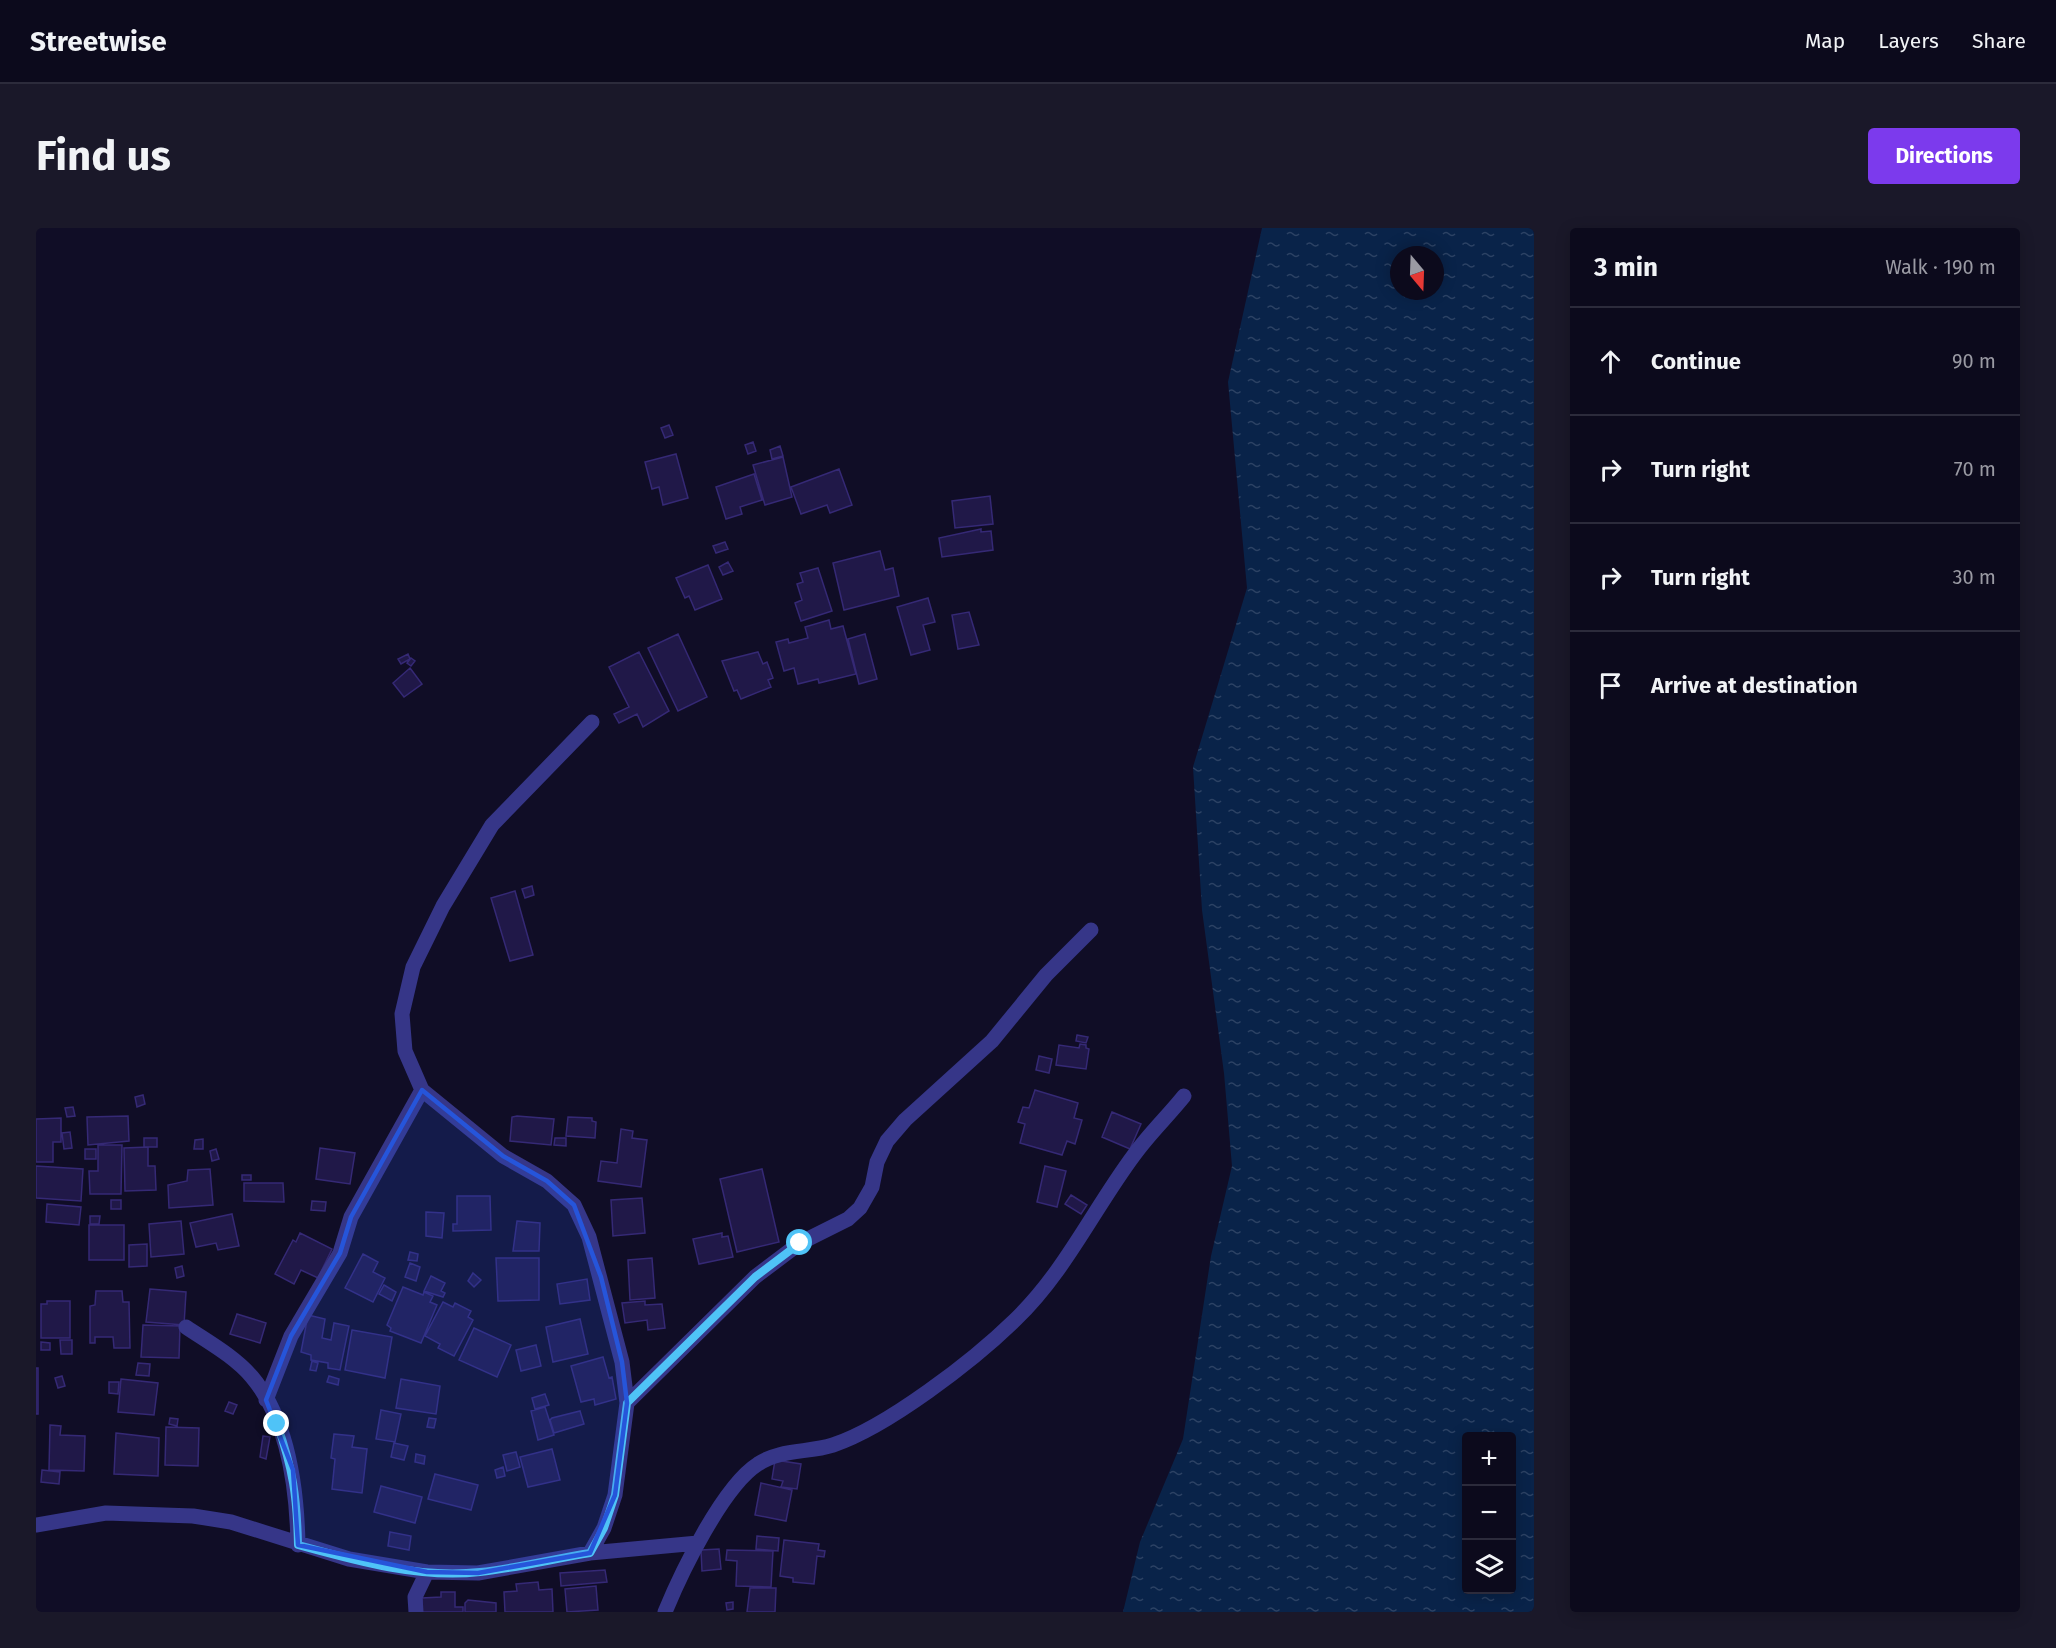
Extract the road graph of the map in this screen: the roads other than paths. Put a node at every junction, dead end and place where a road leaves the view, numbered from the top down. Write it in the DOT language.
graph roads {
  1 [pos="592,722"];
  2 [pos="1091,930"];
  3 [pos="423,1090"];
  4 [pos="1184,1096"];
  5 [pos="186,1326"];
  6 [pos="266,1400"];
  7 [pos="627,1403"];
  8 [pos="36,1526"];
  9 [pos="698,1543"];
  10 [pos="298,1545"];
  11 [pos="590,1553"];
  12 [pos="427,1572"];
  13 [pos="416,1612"];
  14 [pos="665,1612"];
  1 -- 3 [label="street"];
  2 -- 7 [label="street"];
  3 -- 6 [label="street"];
  3 -- 7 [label="street"];
  4 -- 9 [label="street"];
  5 -- 6 [label="street"];
  6 -- 10 [label="street"];
  7 -- 11 [label="street"];
  8 -- 10 [label="street"];
  9 -- 11 [label="street"];
  9 -- 14 [label="street"];
  10 -- 12 [label="street"];
  11 -- 12 [label="street"];
  12 -- 13 [label="street"];
}
